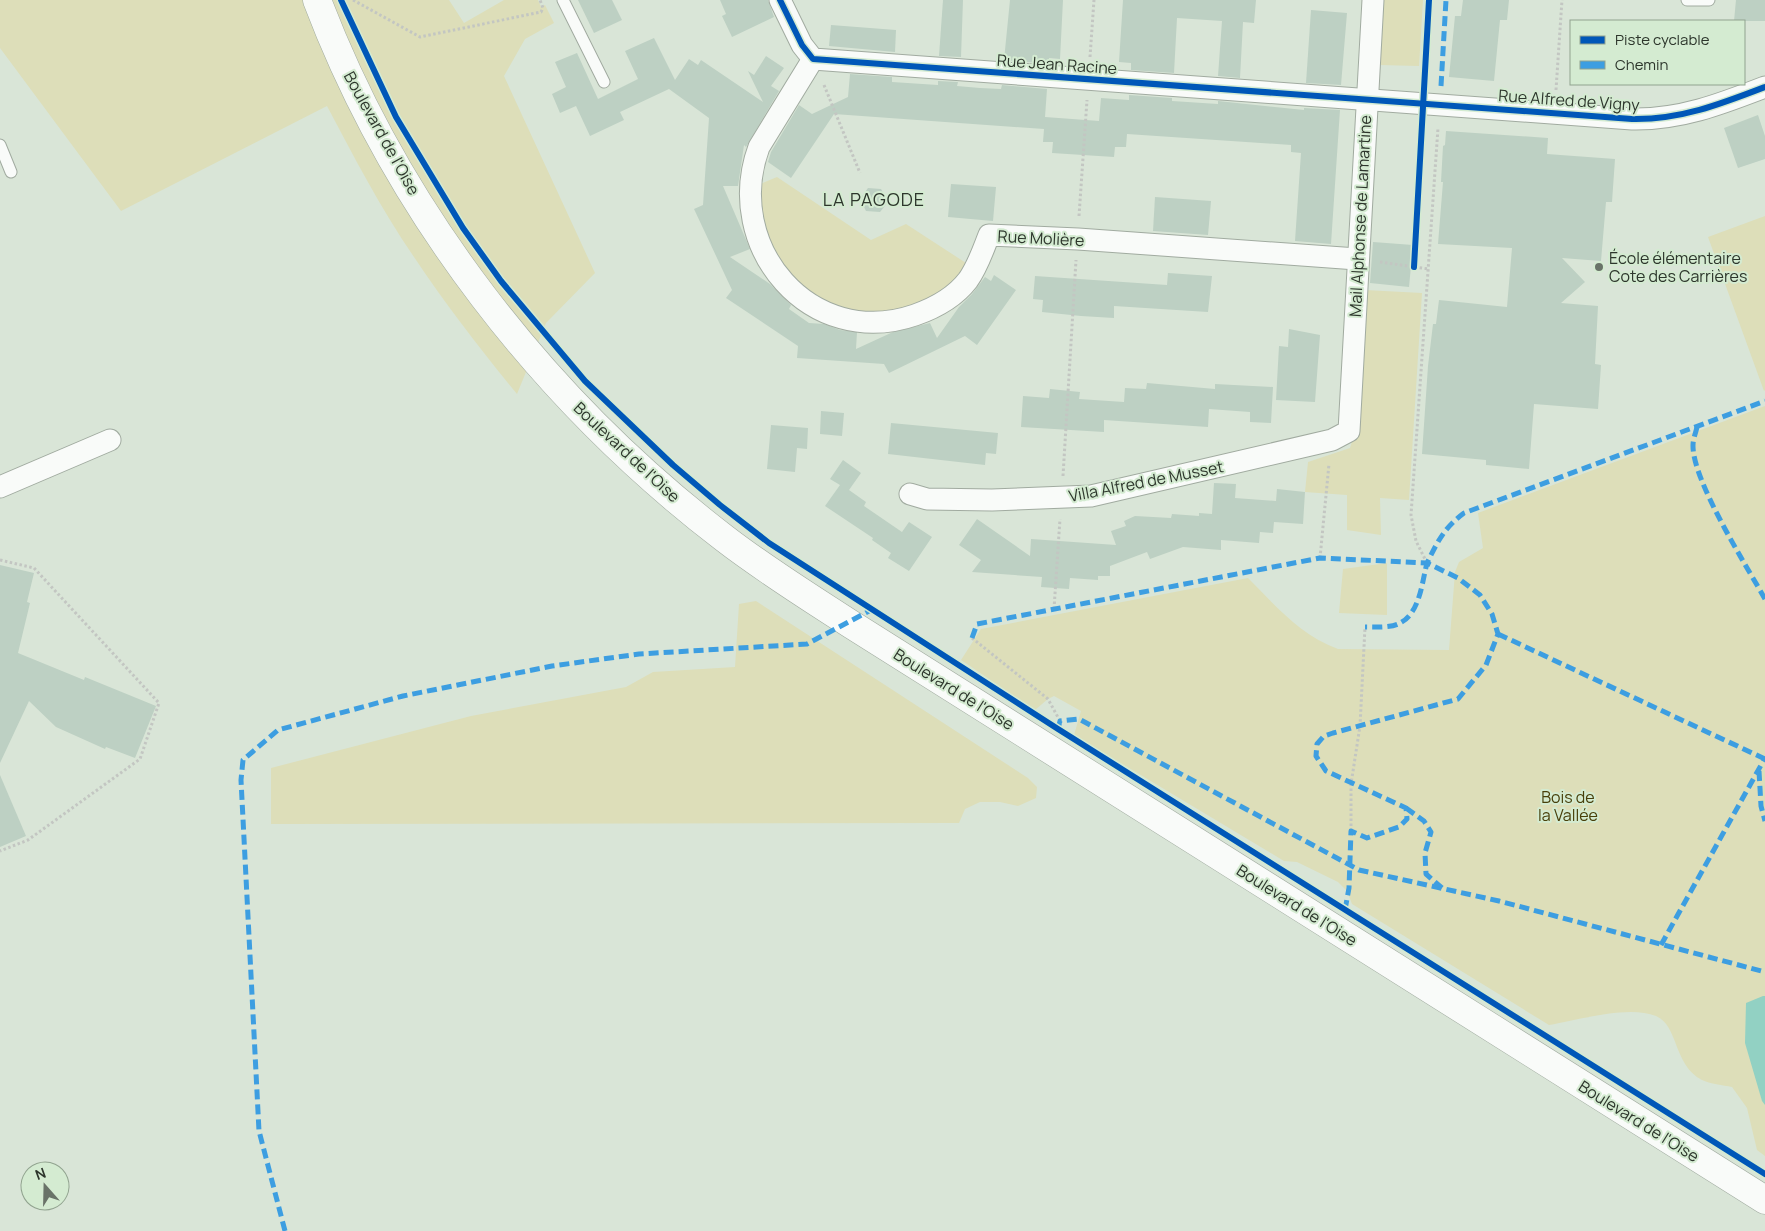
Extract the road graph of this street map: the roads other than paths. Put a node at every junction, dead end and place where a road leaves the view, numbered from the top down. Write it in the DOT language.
graph roads {
  1 [pos="317,0"];
  2 [pos="563,0"];
  3 [pos="780,0"];
  4 [pos="1373,0"];
  5 [pos="1687,0"];
  6 [pos="1709,0"];
  7 [pos="814,59"];
  8 [pos="604,82"];
  9 [pos="1765,87"];
  10 [pos="1366,100"];
  11 [pos="0,145"];
  12 [pos="11,172"];
  13 [pos="1357,259"];
  14 [pos="1349,431"];
  15 [pos="110,440"];
  16 [pos="0,487"];
  17 [pos="910,494"];
  18 [pos="1765,1200"];
  1 -- 18 [label="main road, Boulevard de l'Oise"];
  2 -- 8 [label="lane"];
  3 -- 7 [label="street"];
  4 -- 10 [label="street, Mail Alphonse de Lamartine"];
  5 -- 6 [label="lane"];
  7 -- 10 [label="street, Rue Jean Racine"];
  7 -- 13 [label="street, Rue Molière"];
  9 -- 10 [label="street, Rue Alfred de Vigny"];
  10 -- 13 [label="street, Mail Alphonse de Lamartine"];
  11 -- 12 [label="lane"];
  13 -- 14 [label="street, Mail Alphonse de Lamartine"];
  14 -- 17 [label="street, Villa Alfred de Musset"];
  15 -- 16 [label="street"];
}
